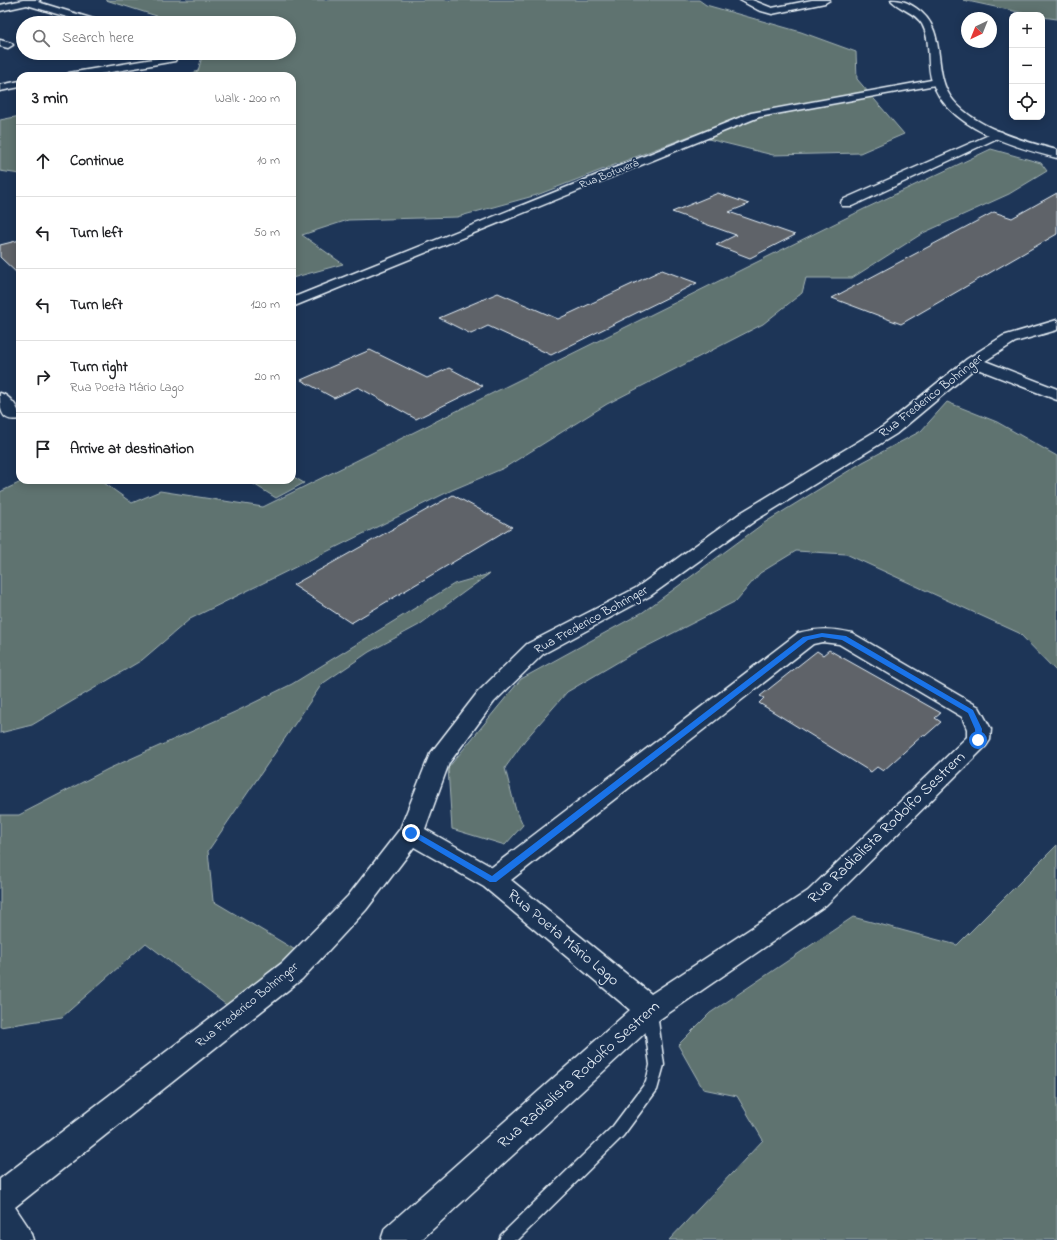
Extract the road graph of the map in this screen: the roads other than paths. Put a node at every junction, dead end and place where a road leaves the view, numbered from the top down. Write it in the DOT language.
graph roads {
  1 [pos="745,0"];
  2 [pos="826,0"];
  3 [pos="896,0"];
  4 [pos="32,1"];
  5 [pos="0,8"];
  6 [pos="76,16"];
  7 [pos="165,60"];
  8 [pos="93,72"];
  9 [pos="937,82"];
  10 [pos="16,85"];
  11 [pos="0,88"];
  12 [pos="998,134"];
  13 [pos="1057,154"];
  14 [pos="847,204"];
  15 [pos="296,301"];
  16 [pos="1057,325"];
  17 [pos="973,362"];
  18 [pos="1057,395"];
  19 [pos="0,398"];
  20 [pos="11,416"];
  21 [pos="411,833"];
  22 [pos="493,880"];
  23 [pos="650,1010"];
  24 [pos="0,1199"];
  25 [pos="0,1212"];
  26 [pos="17,1240"];
  27 [pos="397,1240"];
  28 [pos="507,1240"];
  1 -- 2 [label="street"];
  3 -- 9 [label="main road"];
  4 -- 5 [label="street"];
  4 -- 6 [label="street"];
  7 -- 8 [label="street"];
  9 -- 12 [label="main road"];
  9 -- 15 [label="street, Rua Botuverá"];
  10 -- 11 [label="street"];
  12 -- 13 [label="main road"];
  12 -- 14 [label="street"];
  16 -- 17 [label="street, Rua Frederico Bohringer"];
  17 -- 18 [label="street"];
  17 -- 21 [label="street, Rua Frederico Bohringer"];
  19 -- 20 [label="street"];
  21 -- 22 [label="street, Rua Poeta Mário Lago"];
  21 -- 24 [label="street, Rua Frederico Bohringer"];
  22 -- 23 [label="street, Rua Poeta Mário Lago"];
  22 -- 23 [label="street, Rua Radialista Rodolfo Sestrem"];
  23 -- 27 [label="street, Rua Radialista Rodolfo Sestrem"];
  23 -- 28 [label="lane"];
  25 -- 26 [label="street"];
}
